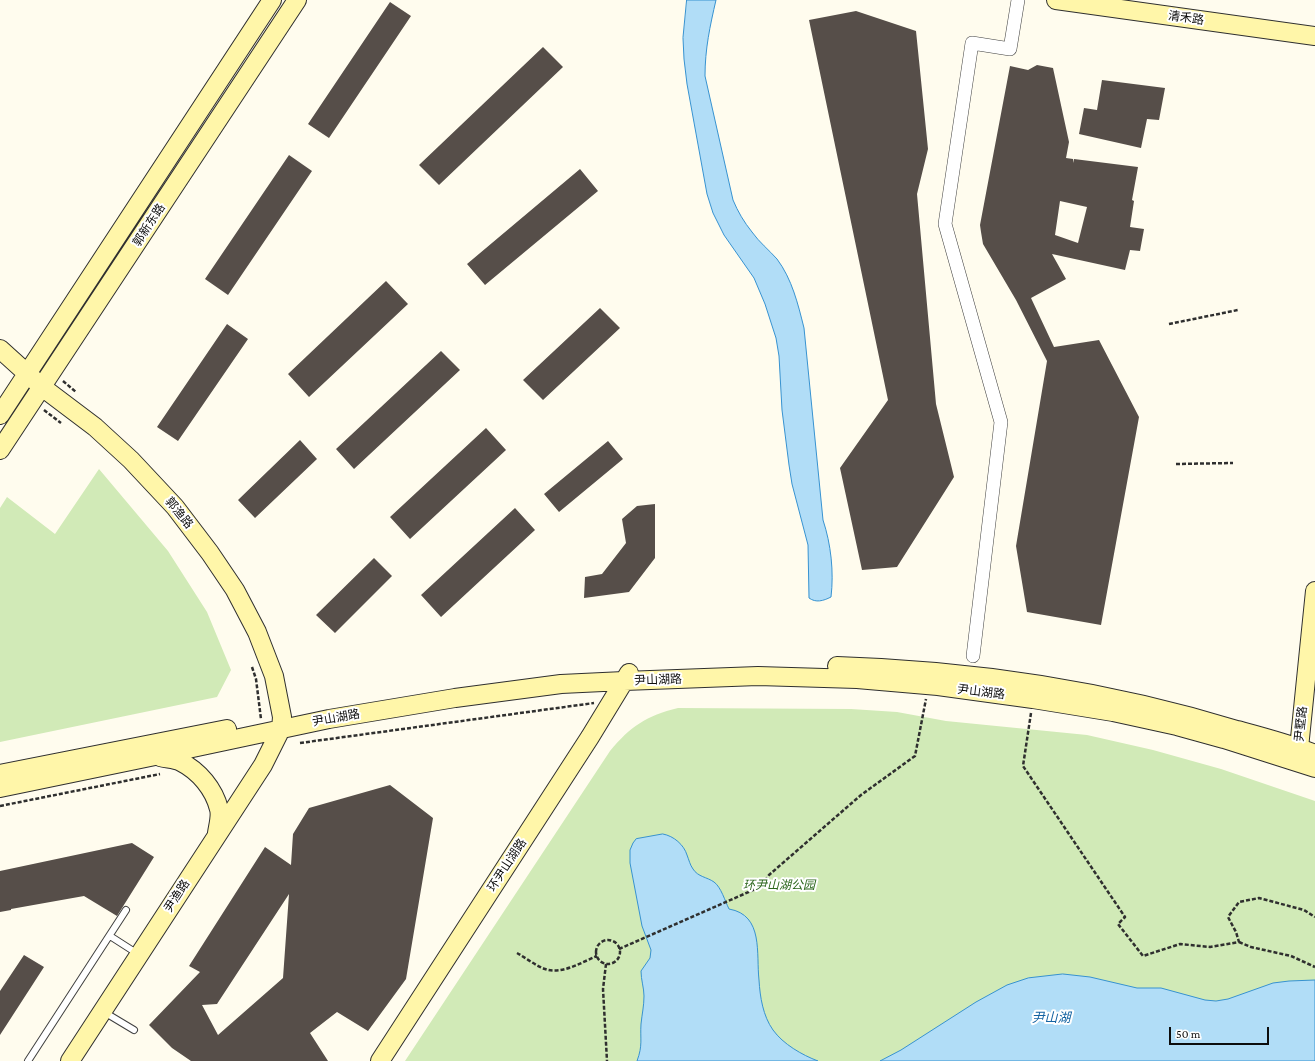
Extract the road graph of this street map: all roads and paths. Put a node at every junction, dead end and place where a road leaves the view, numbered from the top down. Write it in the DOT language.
graph roads {
  1 [pos="272,0"];
  2 [pos="297,0"];
  3 [pos="1018,0"];
  4 [pos="1056,0"];
  5 [pos="1315,36"];
  6 [pos="1238,310"];
  7 [pos="1169,324"];
  8 [pos="0,350"];
  9 [pos="52,372"];
  10 [pos="28,374"];
  11 [pos="37,394"];
  12 [pos="82,396"];
  13 [pos="0,415"];
  14 [pos="62,423"];
  15 [pos="0,450"];
  16 [pos="1233,463"];
  17 [pos="1176,464"];
  18 [pos="1315,591"];
  19 [pos="973,656"];
  20 [pos="250,660"];
  21 [pos="628,675"];
  22 [pos="929,685"];
  23 [pos="1033,698"];
  24 [pos="612,700"];
  25 [pos="1176,719"];
  26 [pos="262,722"];
  27 [pos="282,723"];
  28 [pos="296,743"];
  29 [pos="1303,754"];
  30 [pos="155,756"];
  31 [pos="1315,768"];
  32 [pos="0,774"];
  33 [pos="163,774"];
  34 [pos="0,788"];
  35 [pos="0,806"];
  36 [pos="217,835"];
  37 [pos="126,910"];
  38 [pos="1315,917"];
  39 [pos="110,936"];
  40 [pos="1239,942"];
  41 [pos="619,949"];
  42 [pos="517,953"];
  43 [pos="139,955"];
  44 [pos="597,956"];
  45 [pos="606,964"];
  46 [pos="1315,968"];
  47 [pos="103,1011"];
  48 [pos="134,1030"];
  49 [pos="28,1061"];
  50 [pos="70,1061"];
  51 [pos="380,1061"];
  52 [pos="607,1061"];
  1 -- 10 [label="main road, 郭新东路"];
  2 -- 9 [label="main road, 郭新东路"];
  3 -- 19 [label="street"];
  4 -- 5 [label="main road, 清禾路"];
  6 -- 7 [label="path"];
  8 -- 10 [label="main road, 郭渔路"];
  9 -- 11 [label="main road, 郭新东路"];
  9 -- 12 [label="path"];
  10 -- 11 [label="main road, 郭渔路"];
  10 -- 13 [label="main road, 郭新东路"];
  11 -- 14 [label="path"];
  11 -- 15 [label="main road, 郭新东路"];
  11 -- 27 [label="main road, 郭渔路"];
  16 -- 17 [label="path"];
  18 -- 29 [label="main road, 尹墅路"];
  20 -- 26 [label="path"];
  21 -- 22 [label="main road, 尹山湖路"];
  21 -- 24 [label="main road, 环尹山湖路"];
  21 -- 25 [label="main road, 尹山湖路"];
  21 -- 27 [label="main road, 尹山湖路"];
  22 -- 23 [label="main road, 尹山湖路"];
  22 -- 41 [label="path"];
  23 -- 25 [label="main road, 尹山湖路"];
  23 -- 40 [label="path"];
  24 -- 28 [label="path"];
  24 -- 51 [label="main road, 环尹山湖路"];
  25 -- 29 [label="main road, 尹山湖路"];
  26 -- 27 [label="main road, 尹山湖路"];
  26 -- 32 [label="main road, 尹山湖路"];
  27 -- 30 [label="main road, 尹山湖路"];
  27 -- 36 [label="main road, 尹渔路"];
  29 -- 31 [label="main road, 尹山湖路"];
  30 -- 34 [label="main road, 尹山湖路"];
  30 -- 36 [label="main road"];
  33 -- 35 [label="path"];
  36 -- 43 [label="main road, 尹渔路"];
  37 -- 39 [label="lane"];
  38 -- 40 [label="path"];
  39 -- 43 [label="lane"];
  39 -- 49 [label="lane"];
  40 -- 46 [label="path"];
  41 -- 44 [label="path"];
  41 -- 45 [label="path"];
  42 -- 44 [label="path"];
  43 -- 47 [label="main road, 尹渔路"];
  44 -- 45 [label="path"];
  45 -- 52 [label="path"];
  47 -- 48 [label="lane"];
  47 -- 50 [label="main road, 尹渔路"];
}
